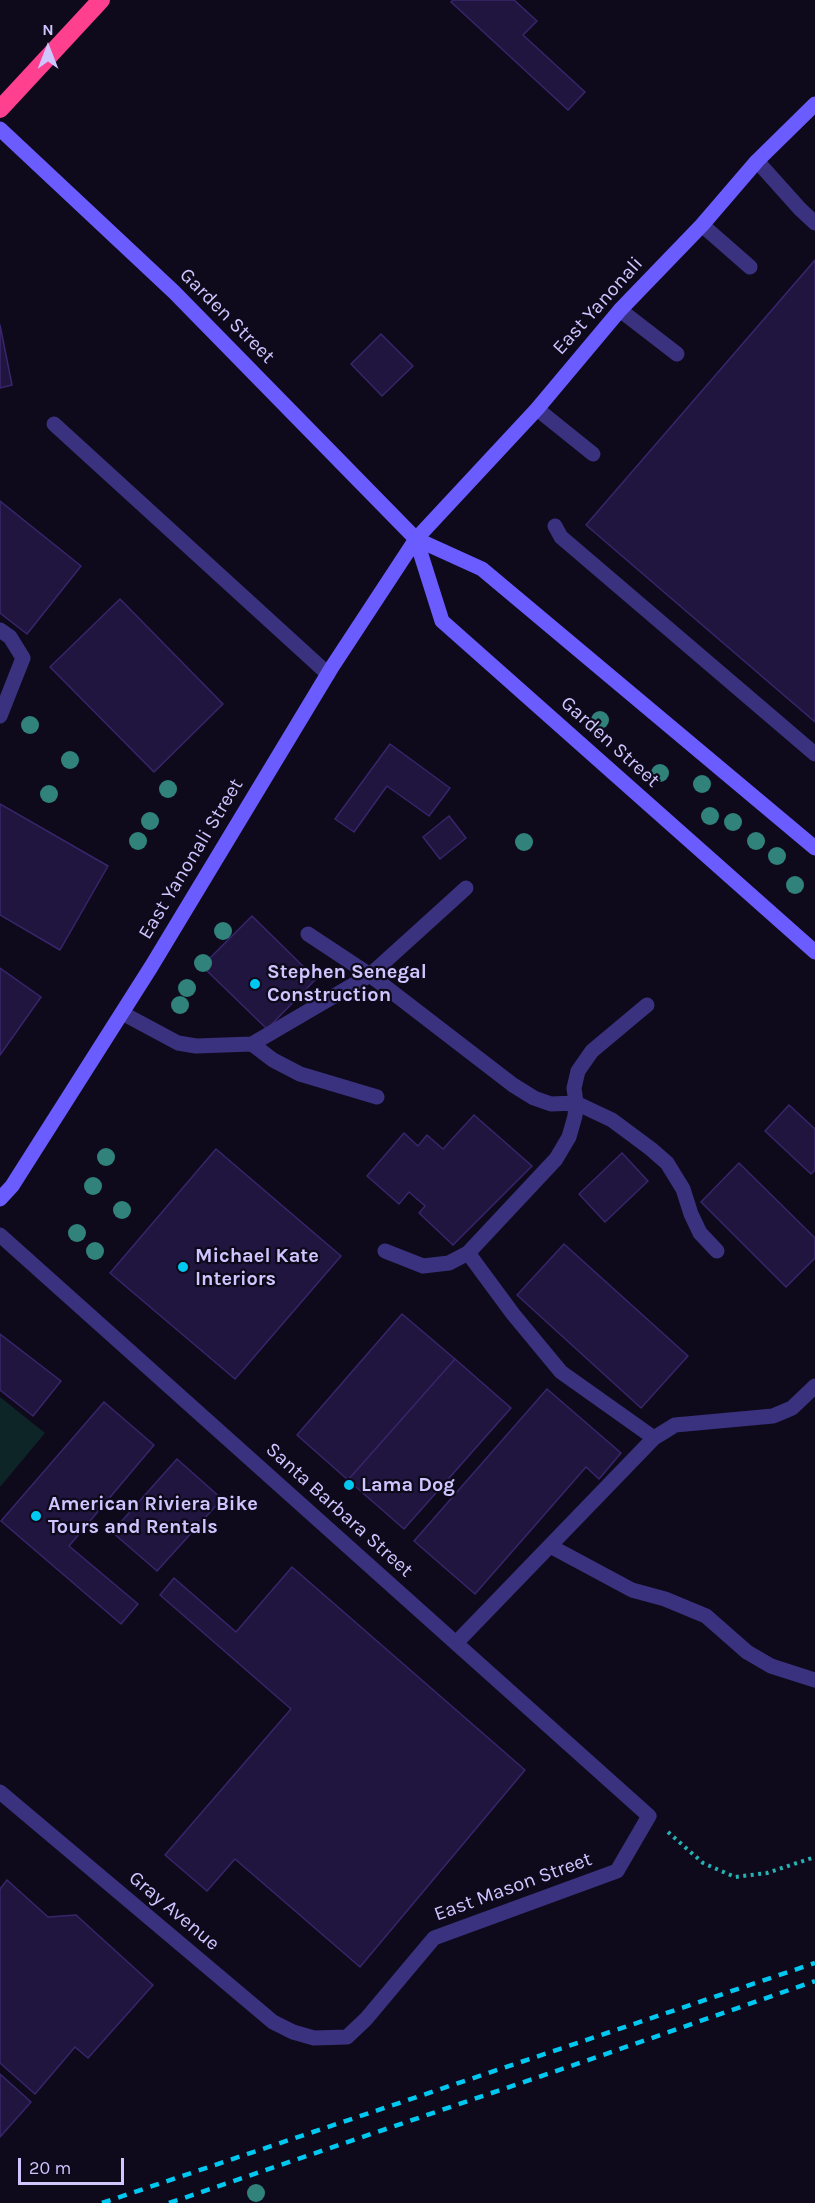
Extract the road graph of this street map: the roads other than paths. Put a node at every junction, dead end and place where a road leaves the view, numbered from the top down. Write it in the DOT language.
graph roads {
  1 [pos="101,0"];
  2 [pos="815,104"];
  3 [pos="0,109"];
  4 [pos="0,129"];
  5 [pos="757,161"];
  6 [pos="815,223"];
  7 [pos="702,225"];
  8 [pos="750,267"];
  9 [pos="620,310"];
  10 [pos="677,354"];
  11 [pos="537,409"];
  12 [pos="54,424"];
  13 [pos="592,454"];
  14 [pos="555,526"];
  15 [pos="416,539"];
  16 [pos="0,630"];
  17 [pos="328,674"];
  18 [pos="0,716"];
  19 [pos="815,754"];
  20 [pos="815,848"];
  21 [pos="466,888"];
  22 [pos="308,934"];
  23 [pos="815,952"];
  24 [pos="370,975"];
  25 [pos="646,1005"];
  26 [pos="122,1012"];
  27 [pos="252,1044"];
  28 [pos="376,1097"];
  29 [pos="576,1103"];
  30 [pos="0,1199"];
  31 [pos="0,1235"];
  32 [pos="385,1251"];
  33 [pos="717,1251"];
  34 [pos="468,1253"];
  35 [pos="815,1386"];
  36 [pos="654,1438"];
  37 [pos="550,1546"];
  38 [pos="456,1643"];
  39 [pos="815,1680"];
  40 [pos="0,1792"];
  41 [pos="649,1816"];
  42 [pos="331,2038"];
  1 -- 3 [label="highway"];
  2 -- 5 [label="main road, East Yanonali"];
  4 -- 15 [label="main road, Garden Street"];
  5 -- 6 [label="street"];
  5 -- 7 [label="main road, East Yanonali"];
  7 -- 8 [label="street"];
  7 -- 9 [label="main road, East Yanonali"];
  9 -- 10 [label="street"];
  9 -- 11 [label="main road, East Yanonali"];
  11 -- 13 [label="street"];
  11 -- 15 [label="main road, East Yanonali"];
  12 -- 17 [label="street"];
  14 -- 19 [label="street"];
  15 -- 17 [label="main road, East Yanonali Street"];
  15 -- 20 [label="main road, Garden Street"];
  15 -- 23 [label="main road, Garden Street"];
  16 -- 18 [label="street"];
  17 -- 26 [label="main road, East Yanonali Street"];
  21 -- 24 [label="street"];
  22 -- 24 [label="street"];
  24 -- 27 [label="street"];
  24 -- 29 [label="street"];
  25 -- 29 [label="street"];
  26 -- 27 [label="street"];
  26 -- 30 [label="main road, East Yanonali Street"];
  27 -- 28 [label="street"];
  29 -- 33 [label="street"];
  29 -- 34 [label="street"];
  31 -- 38 [label="street, Santa Barbara Street"];
  32 -- 34 [label="street"];
  34 -- 36 [label="street"];
  35 -- 36 [label="street"];
  36 -- 37 [label="street"];
  37 -- 38 [label="street"];
  37 -- 39 [label="street"];
  38 -- 41 [label="street, Santa Barbara Street"];
  40 -- 42 [label="street, Gray Avenue"];
  41 -- 42 [label="street, East Mason Street"];
}
